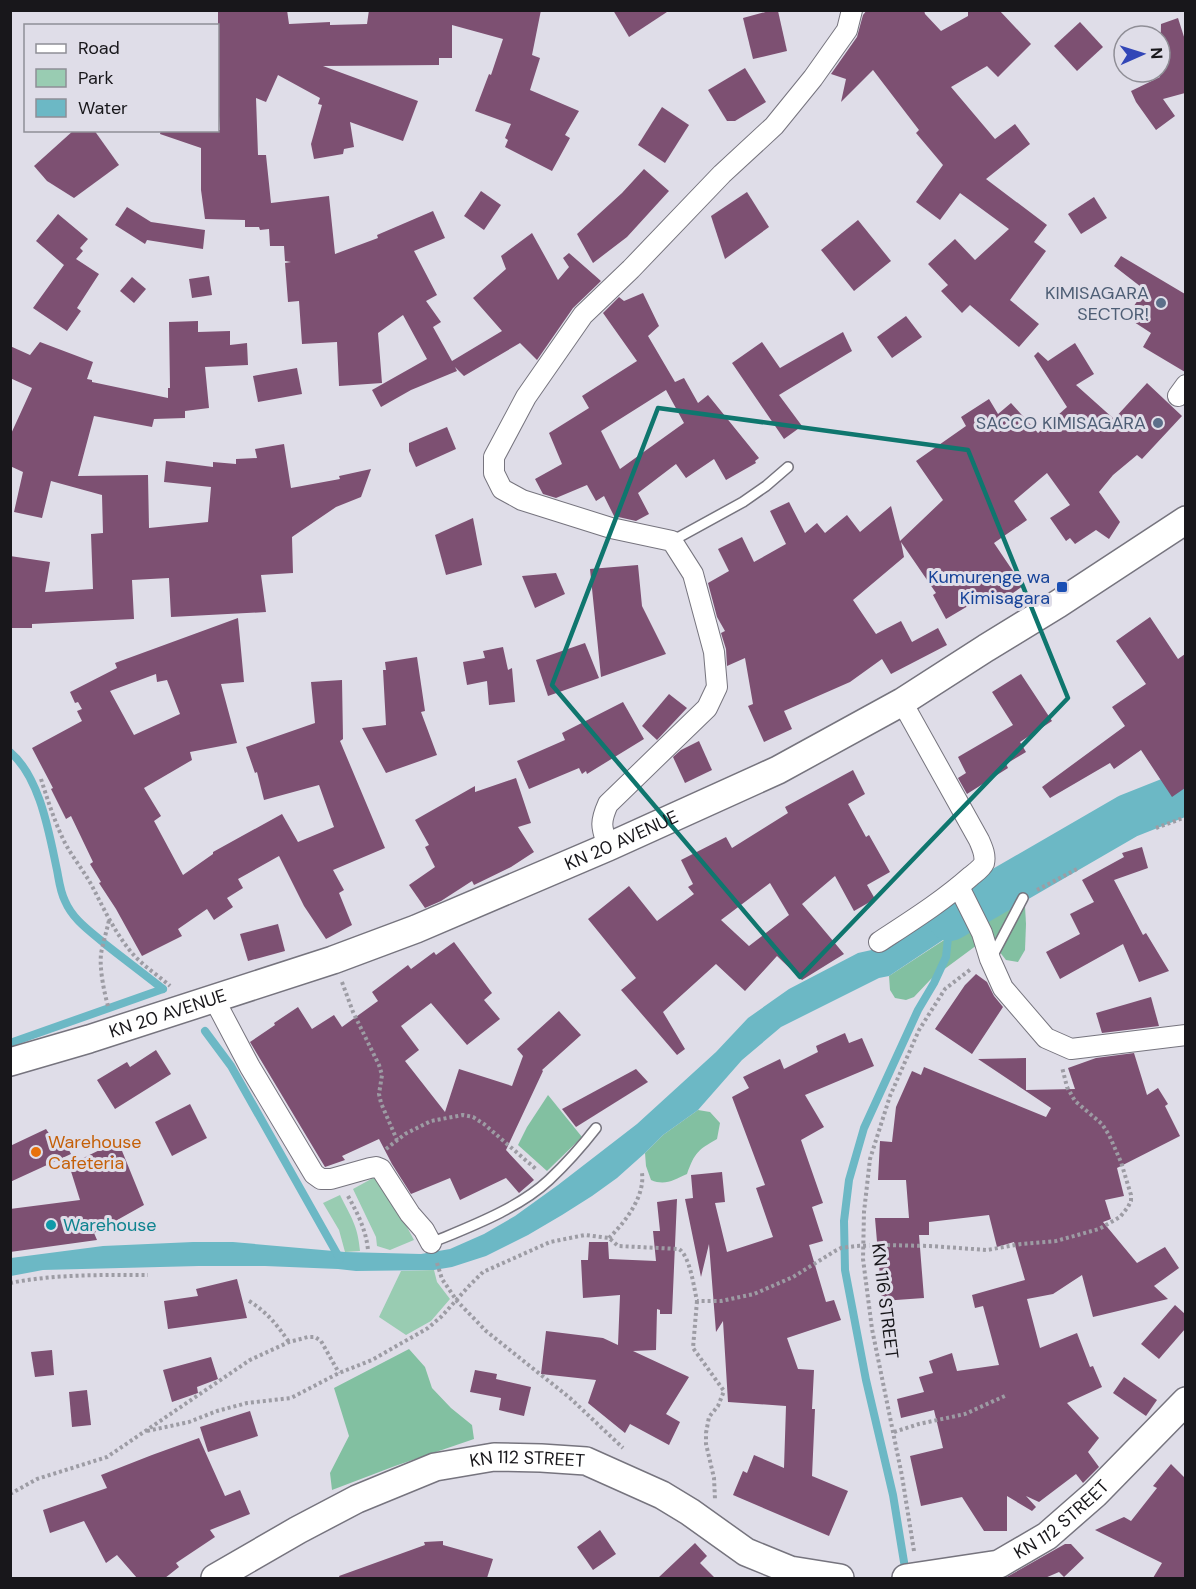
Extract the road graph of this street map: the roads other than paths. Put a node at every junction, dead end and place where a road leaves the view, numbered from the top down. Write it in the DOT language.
graph roads {
  1 [pos="852,10"];
  2 [pos="788,467"];
  3 [pos="1185,520"];
  4 [pos="672,541"];
  5 [pos="902,702"];
  6 [pos="608,847"];
  7 [pos="961,892"];
  8 [pos="1023,898"];
  9 [pos="879,942"];
  10 [pos="990,959"];
  11 [pos="202,1002"];
  12 [pos="1185,1035"];
  13 [pos="10,1062"];
  14 [pos="596,1128"];
  15 [pos="433,1250"];
  16 [pos="1185,1401"];
  17 [pos="215,1578"];
  18 [pos="840,1578"];
  19 [pos="912,1578"];
  1 -- 4 [label="street"];
  2 -- 4 [label="lane"];
  3 -- 5 [label="main road, KN 20 AVENUE"];
  4 -- 6 [label="street"];
  5 -- 6 [label="main road, KN 20 AVENUE"];
  5 -- 7 [label="street"];
  6 -- 11 [label="main road, KN 20 AVENUE"];
  7 -- 9 [label="street"];
  7 -- 10 [label="street"];
  8 -- 10 [label="lane"];
  10 -- 12 [label="street"];
  11 -- 13 [label="main road, KN 20 AVENUE"];
  11 -- 15 [label="street"];
  14 -- 15 [label="lane"];
  16 -- 19 [label="main road, KN 112 STREET"];
  17 -- 18 [label="main road, KN 112 STREET"];
}
